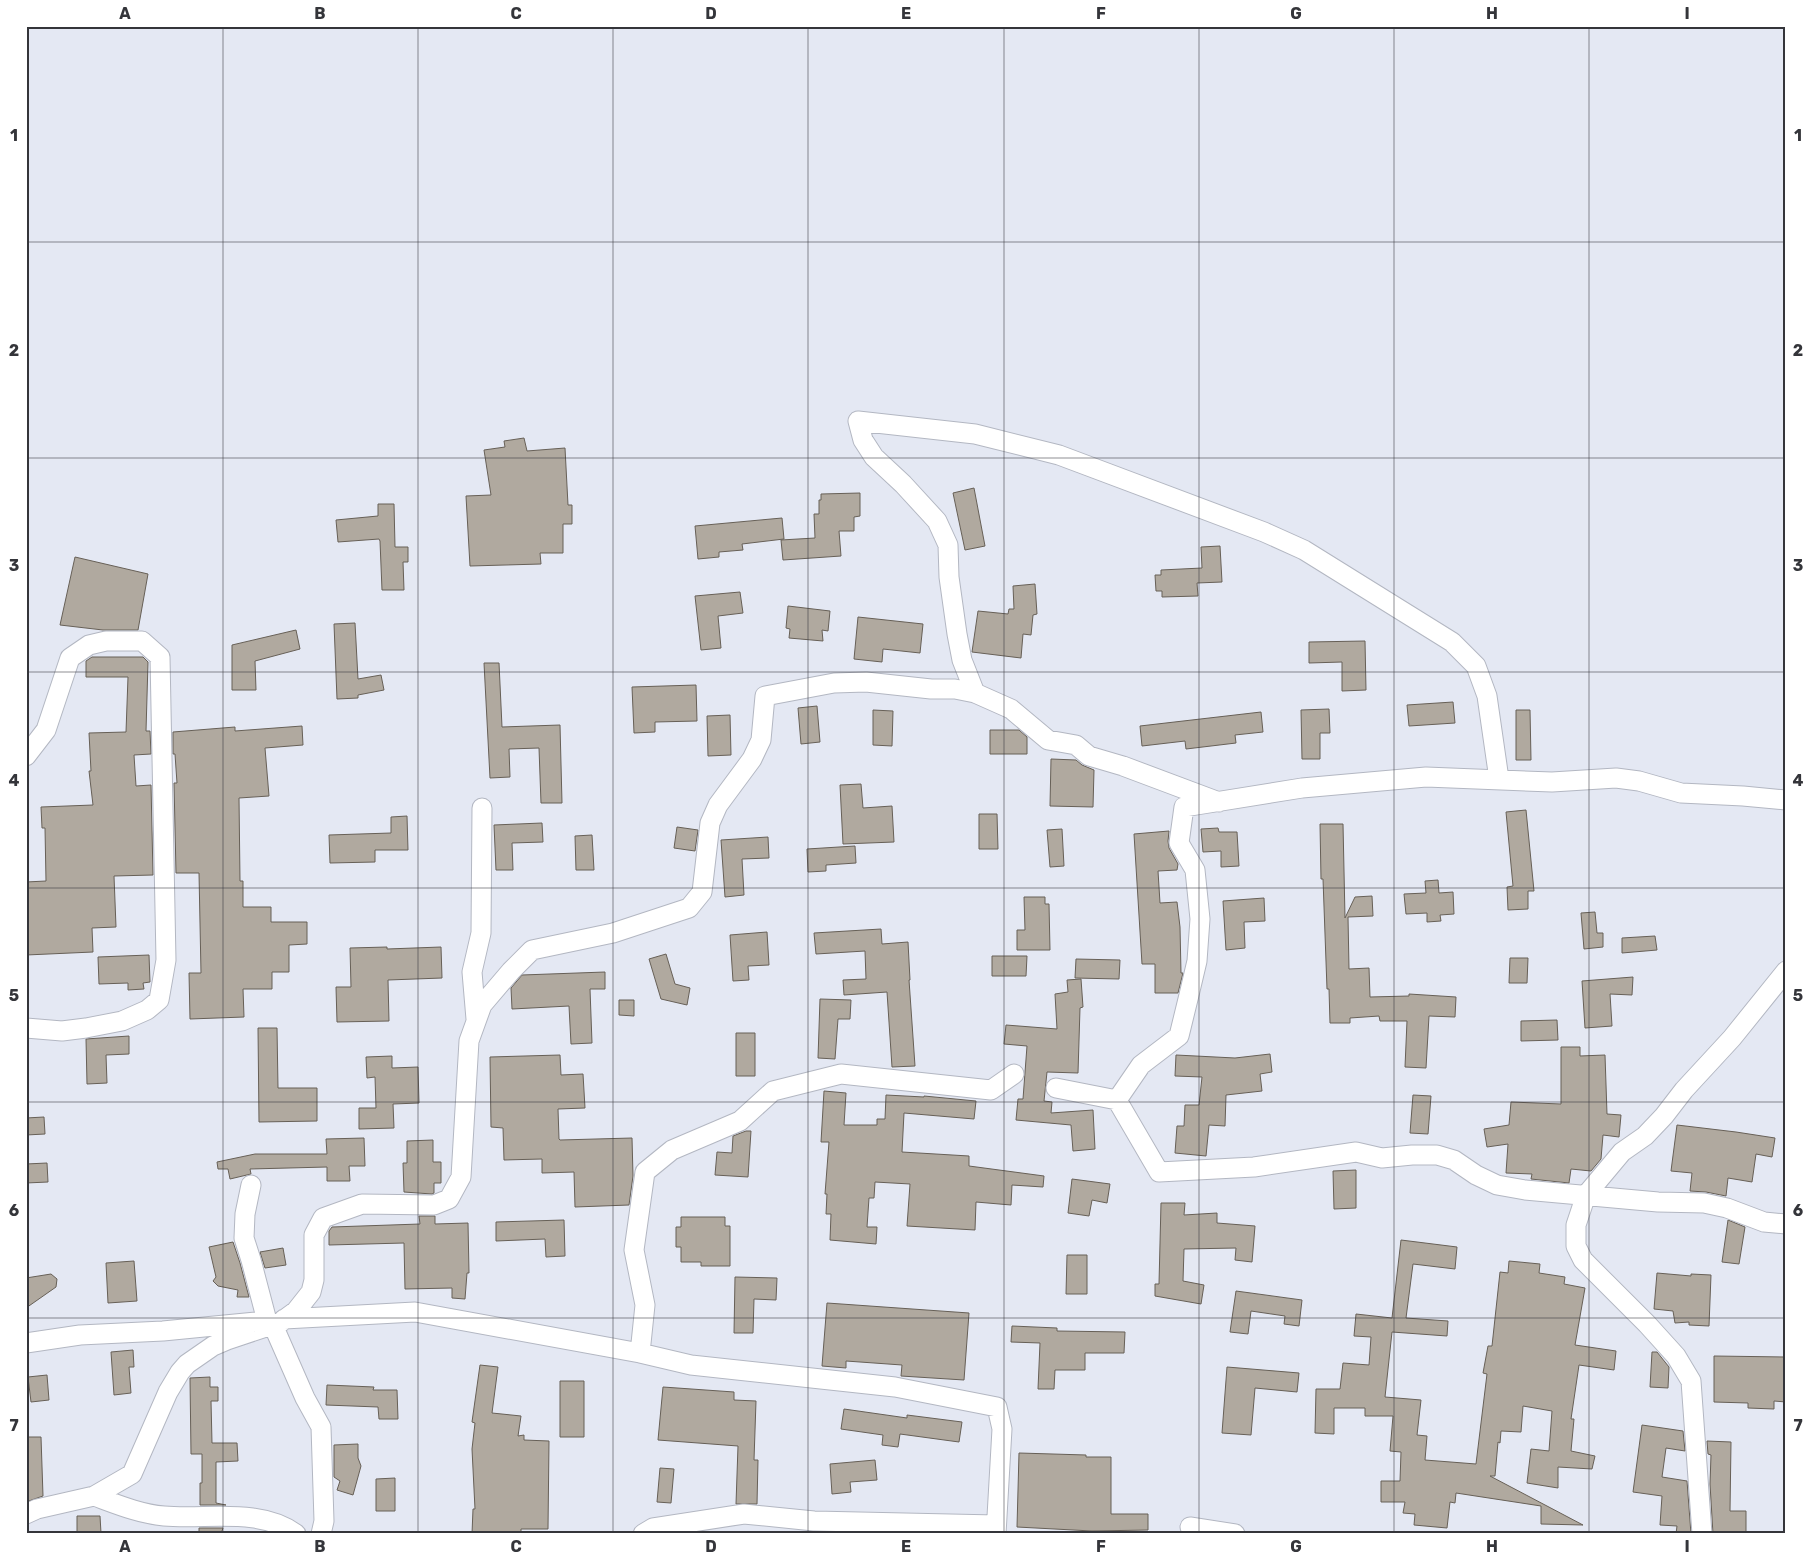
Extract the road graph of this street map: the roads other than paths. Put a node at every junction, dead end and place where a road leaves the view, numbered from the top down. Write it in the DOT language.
graph roads {
  1 [pos="976,693"];
  2 [pos="26,756"];
  3 [pos="1499,779"];
  4 [pos="1786,800"];
  5 [pos="1219,802"];
  6 [pos="482,808"];
  7 [pos="1786,971"];
  8 [pos="476,1018"];
  9 [pos="26,1028"];
  10 [pos="1014,1074"];
  11 [pos="1056,1088"];
  12 [pos="1117,1100"];
  13 [pos="251,1186"];
  14 [pos="1586,1195"];
  15 [pos="1786,1224"];
  16 [pos="276,1321"];
  17 [pos="26,1343"];
  18 [pos="640,1353"];
  19 [pos="94,1496"];
  20 [pos="26,1514"];
  21 [pos="812,1527"];
  22 [pos="1190,1528"];
  23 [pos="996,1530"];
  24 [pos="296,1534"];
  25 [pos="321,1534"];
  26 [pos="643,1534"];
  27 [pos="1235,1534"];
  28 [pos="1702,1534"];
  1 -- 3 [label="street"];
  1 -- 5 [label="street"];
  1 -- 8 [label="street"];
  2 -- 9 [label="street"];
  3 -- 4 [label="street"];
  3 -- 5 [label="street"];
  5 -- 12 [label="street"];
  6 -- 8 [label="street"];
  7 -- 14 [label="street"];
  8 -- 16 [label="street"];
  10 -- 18 [label="street"];
  11 -- 12 [label="street"];
  12 -- 14 [label="street"];
  13 -- 16 [label="street"];
  14 -- 15 [label="street"];
  14 -- 28 [label="street"];
  16 -- 17 [label="street"];
  16 -- 18 [label="street"];
  16 -- 19 [label="street"];
  16 -- 25 [label="street"];
  18 -- 23 [label="street"];
  19 -- 20 [label="street"];
  19 -- 24 [label="street"];
  21 -- 23 [label="street"];
  21 -- 26 [label="street"];
  22 -- 27 [label="street"];
}
